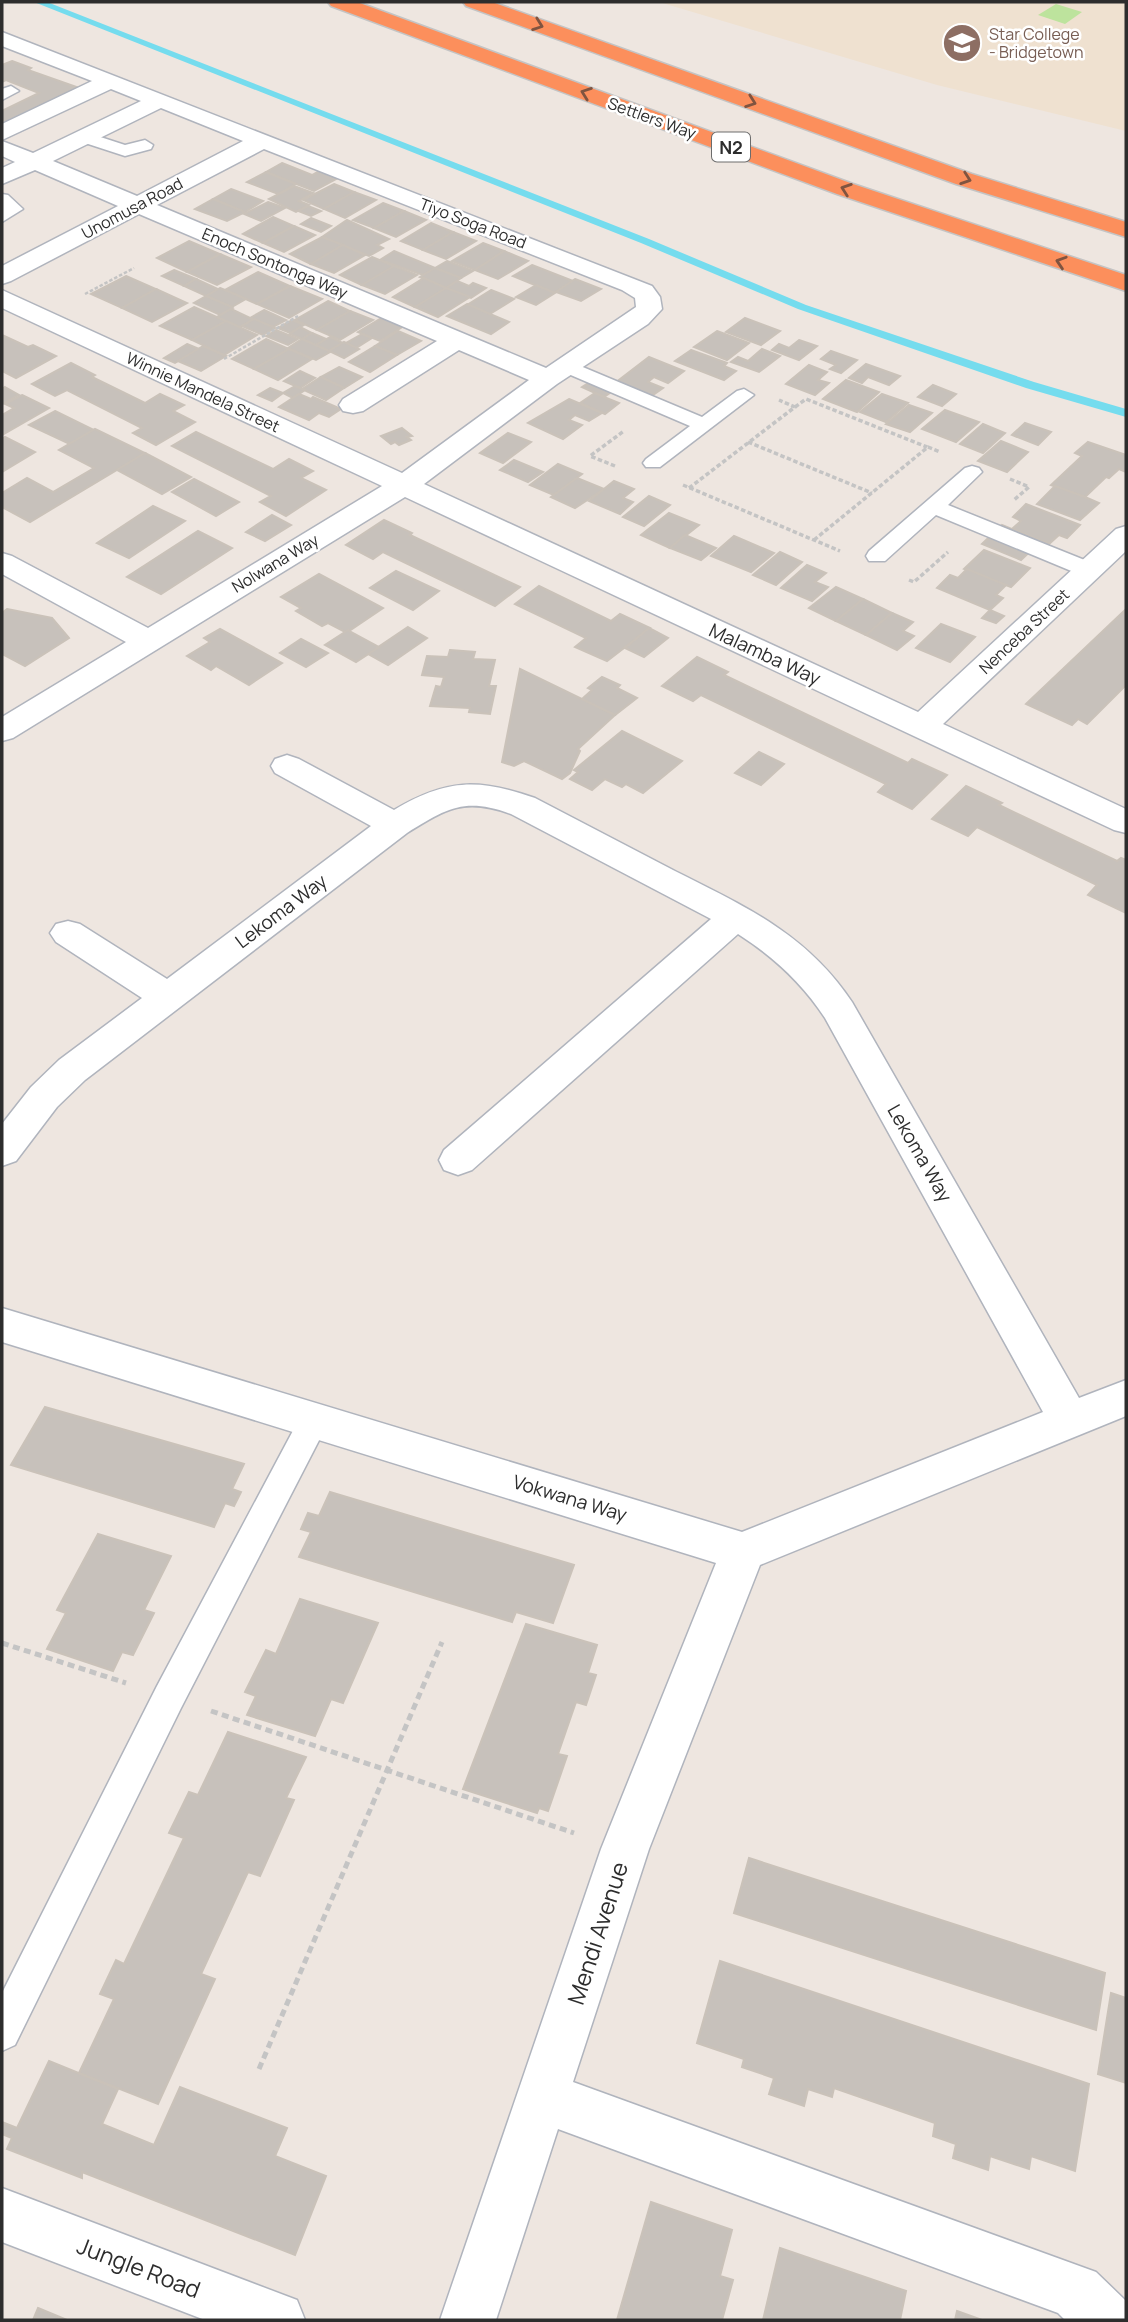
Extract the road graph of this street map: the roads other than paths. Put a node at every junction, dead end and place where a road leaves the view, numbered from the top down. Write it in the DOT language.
graph roads {
  1 [pos="338,2"];
  2 [pos="473,2"];
  3 [pos="2,38"];
  4 [pos="30,49"];
  5 [pos="2,62"];
  6 [pos="110,80"];
  7 [pos="160,100"];
  8 [pos="2,133"];
  9 [pos="85,137"];
  10 [pos="263,140"];
  11 [pos="145,145"];
  12 [pos="2,148"];
  13 [pos="34,161"];
  14 [pos="2,177"];
  15 [pos="2,199"];
  16 [pos="138,205"];
  17 [pos="2,217"];
  18 [pos="1126,230"];
  19 [pos="2,276"];
  20 [pos="1126,283"];
  21 [pos="2,298"];
  22 [pos="457,340"];
  23 [pos="557,372"];
  24 [pos="744,395"];
  25 [pos="353,405"];
  26 [pos="704,425"];
  27 [pos="653,463"];
  28 [pos="972,472"];
  29 [pos="404,485"];
  30 [pos="933,506"];
  31 [pos="1126,535"];
  32 [pos="877,556"];
  33 [pos="2,562"];
  34 [pos="1089,570"];
  35 [pos="146,640"];
  36 [pos="921,727"];
  37 [pos="2,731"];
  38 [pos="287,766"];
  39 [pos="1126,822"];
  40 [pos="395,825"];
  41 [pos="736,917"];
  42 [pos="68,933"];
  43 [pos="167,997"];
  44 [pos="2,1151"];
  45 [pos="458,1160"];
  46 [pos="2,1325"];
  47 [pos="1126,1398"];
  48 [pos="315,1419"];
  49 [pos="1069,1419"];
  50 [pos="743,1552"];
  51 [pos="2,2032"];
  52 [pos="542,2097"];
  53 [pos="2,2215"];
  54 [pos="277,2320"];
  55 [pos="468,2320"];
  56 [pos="1105,2320"];
  20 -- 1 [label="highway, Settlers Way / N2, one-way"];
  2 -- 18 [label="highway, N2, one-way"];
  3 -- 4 [label="street, Tiyo Soga Road"];
  4 -- 5 [label="street"];
  4 -- 6 [label="street, Tiyo Soga Road"];
  6 -- 7 [label="street, Tiyo Soga Road"];
  6 -- 8 [label="street"];
  7 -- 9 [label="street"];
  7 -- 10 [label="street, Tiyo Soga Road"];
  9 -- 11 [label="lane"];
  9 -- 13 [label="street"];
  10 -- 16 [label="street, Unomusa Road"];
  10 -- 23 [label="street, Tiyo Soga Road"];
  12 -- 13 [label="street, Enoch Sontonga Way"];
  13 -- 14 [label="street"];
  13 -- 16 [label="street, Enoch Sontonga Way"];
  15 -- 17 [label="lane"];
  16 -- 19 [label="street, Unomusa Road"];
  16 -- 22 [label="street, Enoch Sontonga Way"];
  21 -- 29 [label="street, Winnie Mandela Street"];
  22 -- 23 [label="street, Enoch Sontonga Way"];
  22 -- 25 [label="street"];
  23 -- 26 [label="lane"];
  23 -- 29 [label="street, Tiyo Soga Road"];
  24 -- 26 [label="lane"];
  26 -- 27 [label="lane"];
  28 -- 30 [label="lane"];
  29 -- 35 [label="street, Nolwana Way"];
  29 -- 36 [label="street, Malamba Way"];
  30 -- 32 [label="lane"];
  30 -- 34 [label="lane"];
  31 -- 34 [label="street, Nenceba Street"];
  33 -- 35 [label="street"];
  34 -- 36 [label="street, Nenceba Street"];
  35 -- 37 [label="street, Nolwana Way"];
  36 -- 39 [label="street, Malamba Way"];
  38 -- 40 [label="street"];
  40 -- 41 [label="street, Lekoma Way"];
  40 -- 43 [label="street, Lekoma Way"];
  41 -- 45 [label="street"];
  41 -- 49 [label="street, Lekoma Way"];
  42 -- 43 [label="street"];
  43 -- 44 [label="street, Lekoma Way"];
  46 -- 48 [label="street, Vokwana Way"];
  47 -- 49 [label="street"];
  48 -- 50 [label="street, Vokwana Way"];
  48 -- 51 [label="lane"];
  49 -- 50 [label="street"];
  50 -- 52 [label="street, Mendi Avenue"];
  52 -- 55 [label="street, Mendi Avenue"];
  52 -- 56 [label="street"];
  53 -- 54 [label="street, Jungle Road"];
}
